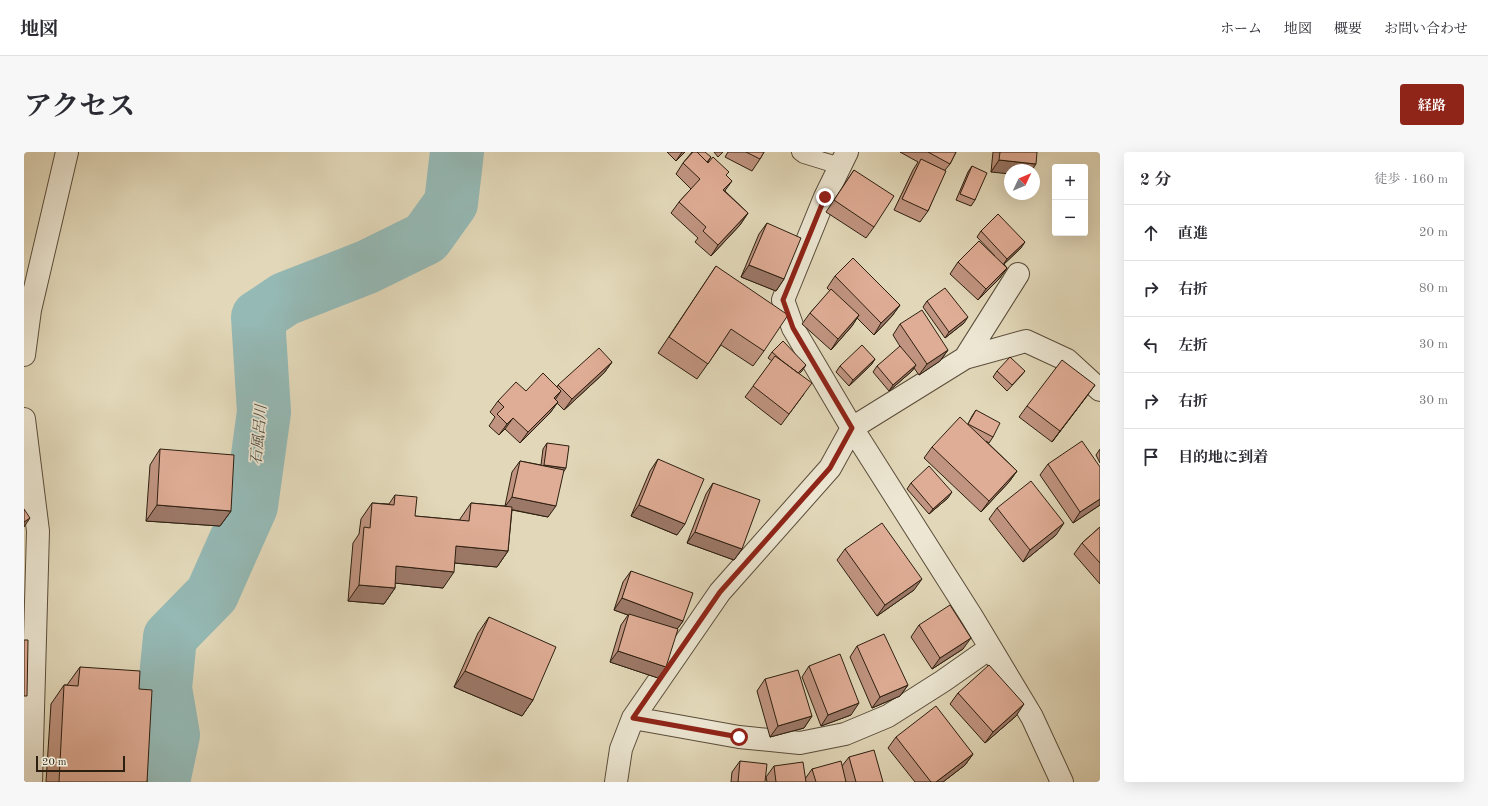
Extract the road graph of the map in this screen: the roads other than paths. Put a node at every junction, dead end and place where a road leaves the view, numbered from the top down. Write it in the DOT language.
graph roads {
  1 [pos="67,152"];
  2 [pos="800,152"];
  3 [pos="843,159"];
  4 [pos="1018,274"];
  5 [pos="24,355"];
  6 [pos="965,358"];
  7 [pos="1100,390"];
  8 [pos="24,419"];
  9 [pos="852,428"];
  10 [pos="31,553"];
  11 [pos="990,648"];
  12 [pos="633,718"];
  13 [pos="31,782"];
  14 [pos="616,782"];
  15 [pos="1062,782"];
  1 -- 5 [label="street"];
  2 -- 3 [label="lane"];
  3 -- 9 [label="street"];
  4 -- 6 [label="street"];
  6 -- 7 [label="street"];
  6 -- 9 [label="street"];
  8 -- 10 [label="street"];
  9 -- 11 [label="street"];
  9 -- 12 [label="street"];
  10 -- 13 [label="street"];
  11 -- 12 [label="street"];
  11 -- 15 [label="street"];
  12 -- 14 [label="street"];
}
